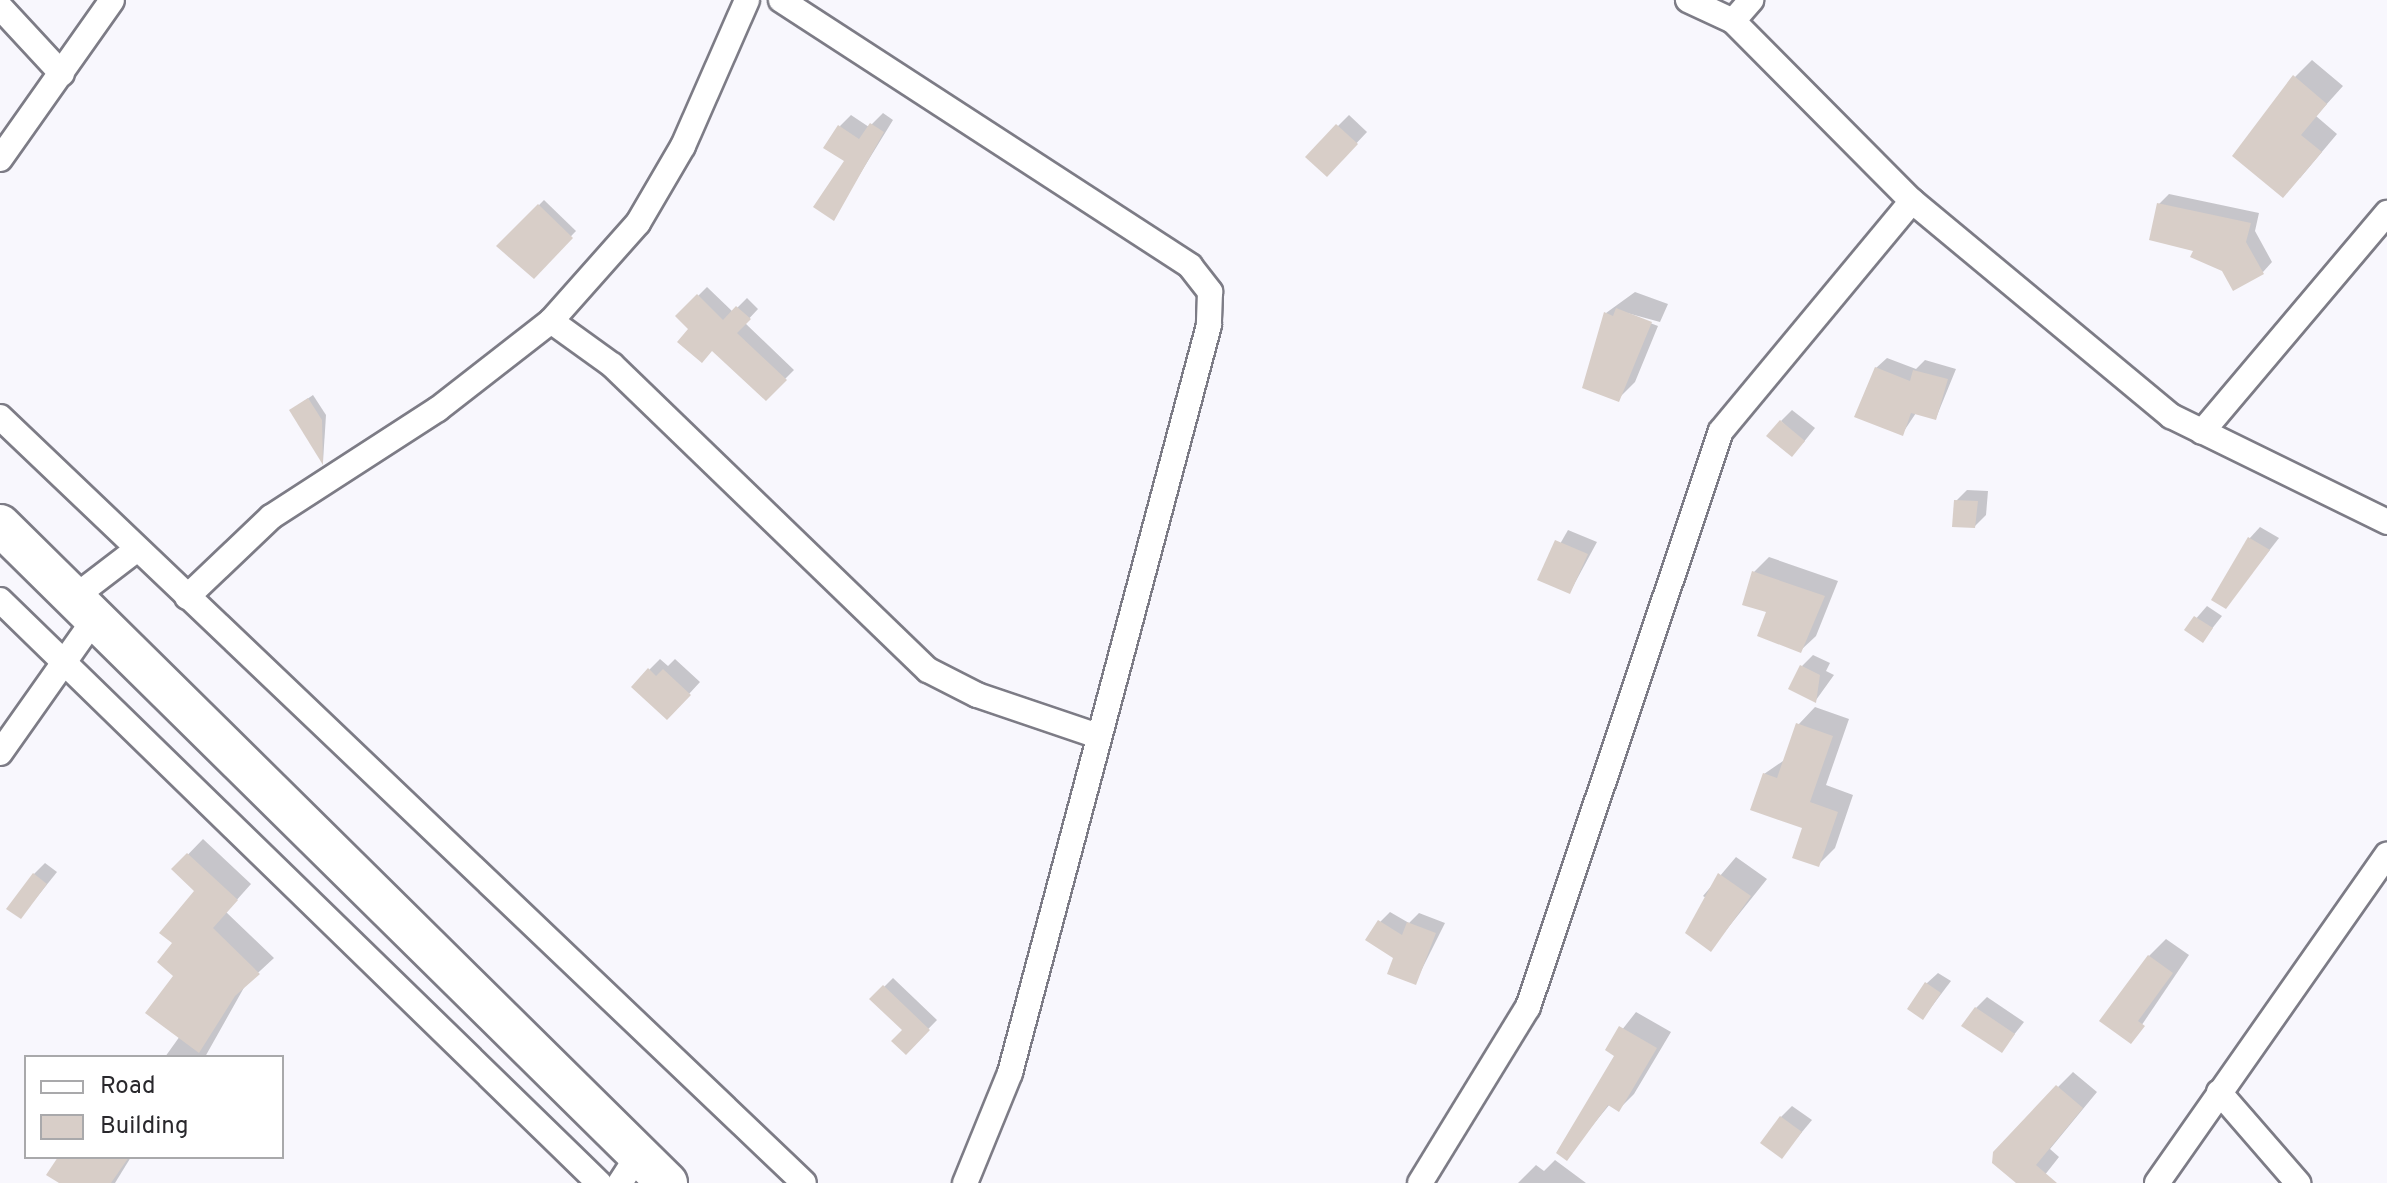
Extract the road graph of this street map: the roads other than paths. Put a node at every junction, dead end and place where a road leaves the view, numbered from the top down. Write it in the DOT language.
graph roads {
  1 [pos="112,0"];
  2 [pos="747,0"];
  3 [pos="781,0"];
  4 [pos="1688,0"];
  5 [pos="1751,0"];
  6 [pos="0,7"];
  7 [pos="1733,21"];
  8 [pos="62,74"];
  9 [pos="0,159"];
  10 [pos="1912,201"];
  11 [pos="2387,213"];
  12 [pos="551,321"];
  13 [pos="0,417"];
  14 [pos="2202,432"];
  15 [pos="2387,522"];
  16 [pos="0,525"];
  17 [pos="136,550"];
  18 [pos="187,597"];
  19 [pos="0,600"];
  20 [pos="83,610"];
  21 [pos="62,660"];
  22 [pos="1095,735"];
  23 [pos="0,753"];
  24 [pos="2387,855"];
  25 [pos="2219,1092"];
  26 [pos="629,1169"];
  27 [pos="599,1183"];
  28 [pos="667,1183"];
  29 [pos="804,1183"];
  30 [pos="965,1183"];
  31 [pos="1420,1183"];
  32 [pos="2157,1183"];
  33 [pos="2298,1183"];
  1 -- 8 [label="street"];
  2 -- 12 [label="street"];
  3 -- 22 [label="street"];
  4 -- 7 [label="street"];
  5 -- 7 [label="street"];
  6 -- 8 [label="street"];
  7 -- 10 [label="street"];
  8 -- 9 [label="street"];
  10 -- 14 [label="street"];
  10 -- 31 [label="street"];
  11 -- 14 [label="street"];
  12 -- 18 [label="street"];
  12 -- 22 [label="street"];
  13 -- 17 [label="street"];
  14 -- 15 [label="street"];
  16 -- 20 [label="highway"];
  17 -- 18 [label="street"];
  17 -- 20 [label="street"];
  18 -- 29 [label="street"];
  19 -- 21 [label="street"];
  20 -- 21 [label="street"];
  20 -- 26 [label="highway"];
  21 -- 23 [label="street"];
  21 -- 27 [label="street"];
  22 -- 30 [label="street"];
  24 -- 25 [label="street"];
  25 -- 32 [label="street"];
  25 -- 33 [label="street"];
  26 -- 28 [label="highway"];
}
